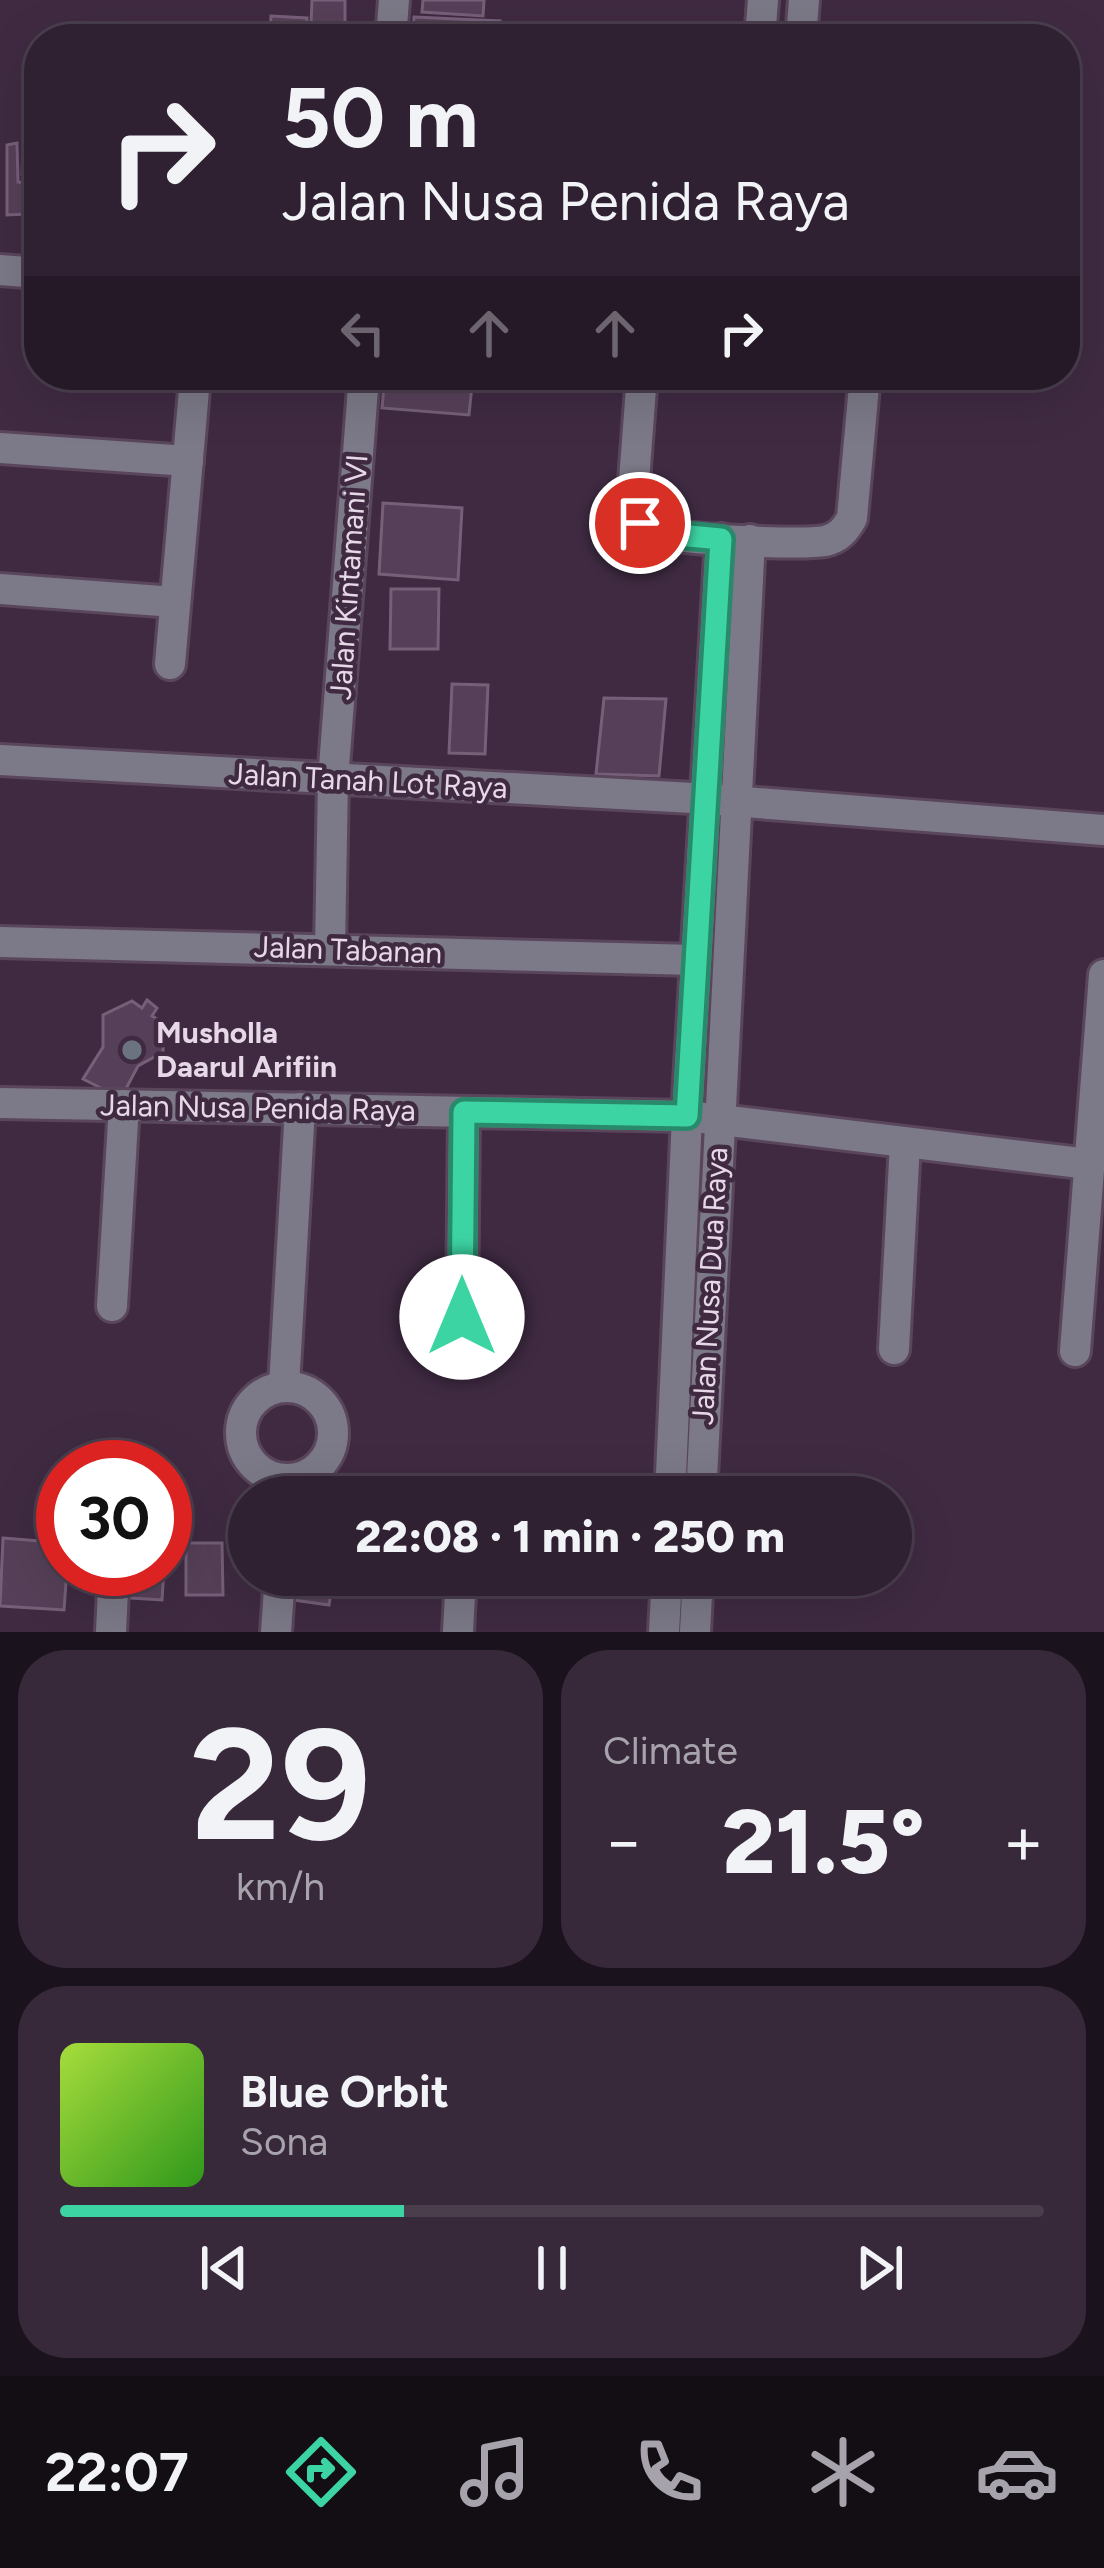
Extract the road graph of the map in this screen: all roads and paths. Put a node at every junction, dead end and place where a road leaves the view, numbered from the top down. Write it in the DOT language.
graph roads {
  1 [pos="194,390"];
  2 [pos="363,390"];
  3 [pos="641,390"];
  4 [pos="864,390"];
  5 [pos="0,448"];
  6 [pos="188,461"];
  7 [pos="735,540"];
  8 [pos="0,589"];
  9 [pos="174,602"];
  10 [pos="170,664"];
  11 [pos="0,760"];
  12 [pos="333,780"];
  13 [pos="721,800"];
  14 [pos="1104,830"];
  15 [pos="0,942"];
  16 [pos="330,949"];
  17 [pos="696,960"];
  18 [pos="1104,975"];
  19 [pos="1102,1037"];
  20 [pos="0,1103"];
  21 [pos="124,1105"];
  22 [pos="299,1108"];
  23 [pos="464,1112"];
  24 [pos="702,1117"];
  25 [pos="905,1143"];
  26 [pos="1089,1164"];
  27 [pos="112,1306"];
  28 [pos="462,1317"];
  29 [pos="894,1349"];
  30 [pos="1075,1352"];
  31 [pos="284,1386"];
  32 [pos="267,1476"];
  33 [pos="304,1476"];
  34 [pos="672,1476"];
  35 [pos="701,1476"];
  36 [pos="113,1596"];
  37 [pos="279,1596"];
  38 [pos="460,1596"];
  39 [pos="666,1596"];
  40 [pos="697,1596"];
  41 [pos="111,1632"];
  42 [pos="276,1632"];
  43 [pos="458,1632"];
  44 [pos="664,1632"];
  45 [pos="695,1632"];
  1 -- 6 [label="street"];
  2 -- 12 [label="street, Jalan Kintamani VI"];
  3 -- 7 [label="street"];
  4 -- 7 [label="street"];
  5 -- 6 [label="street"];
  6 -- 9 [label="street"];
  7 -- 13 [label="street, Jalan Nusa Dua Raya"];
  8 -- 9 [label="street"];
  9 -- 10 [label="street"];
  11 -- 12 [label="street, Jalan Tanah Lot Raya"];
  12 -- 13 [label="street, Jalan Tanah Lot Raya"];
  12 -- 16 [label="street, Jalan Kintamani VI"];
  13 -- 14 [label="street, Jalan Tanah Lot Raya"];
  13 -- 17 [label="street, Jalan Nusa Dua Raya"];
  13 -- 24 [label="street, Jalan Nusa Dua Raya"];
  15 -- 16 [label="street, Jalan Tabanan"];
  16 -- 17 [label="street, Jalan Tabanan"];
  17 -- 24 [label="street, Jalan Nusa Dua Raya"];
  18 -- 19 [label="street"];
  19 -- 26 [label="street"];
  20 -- 21 [label="street, Jalan Nusa Penida Raya"];
  21 -- 22 [label="street, Jalan Nusa Penida Raya"];
  21 -- 27 [label="street"];
  22 -- 23 [label="street, Jalan Nusa Penida Raya"];
  22 -- 31 [label="street"];
  23 -- 24 [label="street, Jalan Nusa Penida Raya"];
  23 -- 28 [label="street"];
  24 -- 25 [label="street, Jalan Nusa Penida Raya"];
  24 -- 34 [label="street, Jalan Nusa Dua Raya"];
  24 -- 35 [label="street, Jalan Nusa Dua Raya"];
  25 -- 26 [label="street, Jalan Nusa Penida Raya"];
  25 -- 29 [label="street"];
  26 -- 30 [label="street"];
  31 -- 32 [label="street"];
  31 -- 33 [label="street"];
  36 -- 41 [label="street"];
  37 -- 42 [label="street"];
  38 -- 43 [label="street"];
  39 -- 44 [label="street"];
  40 -- 45 [label="street"];
}
